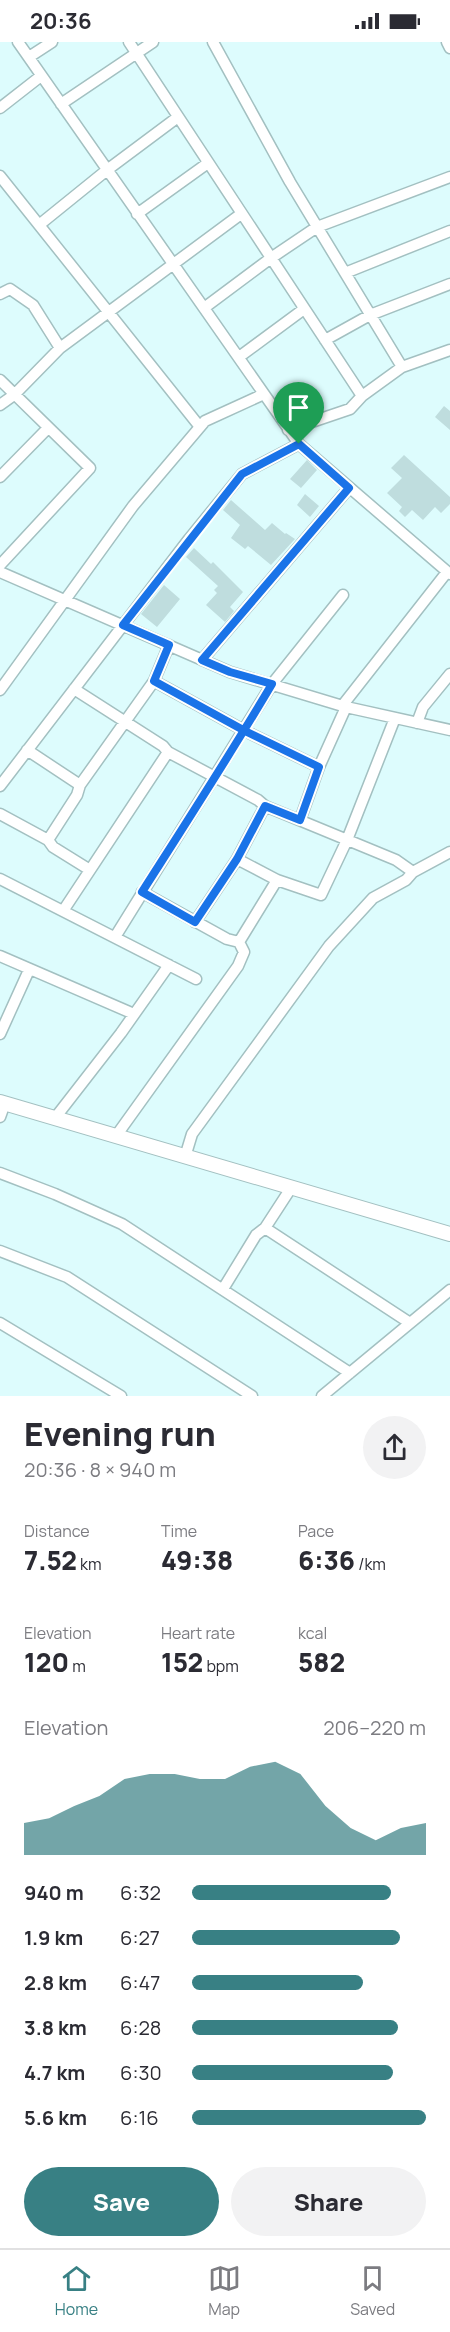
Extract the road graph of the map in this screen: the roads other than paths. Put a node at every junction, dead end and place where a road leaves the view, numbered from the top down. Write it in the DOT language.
graph roads {
  1 [pos="18,42"];
  2 [pos="52,42"];
  3 [pos="129,42"];
  4 [pos="153,42"];
  5 [pos="213,42"];
  6 [pos="447,42"];
  7 [pos="450,48"];
  8 [pos="136,54"];
  9 [pos="28,57"];
  10 [pos="41,76"];
  11 [pos="61,104"];
  12 [pos="0,108"];
  13 [pos="178,117"];
  14 [pos="208,163"];
  15 [pos="107,170"];
  16 [pos="0,176"];
  17 [pos="450,177"];
  18 [pos="137,214"];
  19 [pos="241,214"];
  20 [pos="39,225"];
  21 [pos="317,227"];
  22 [pos="450,231"];
  23 [pos="271,258"];
  24 [pos="172,263"];
  25 [pos="345,273"];
  26 [pos="450,284"];
  27 [pos="0,294"];
  28 [pos="204,308"];
  29 [pos="304,309"];
  30 [pos="108,312"];
  31 [pos="370,315"];
  32 [pos="325,340"];
  33 [pos="60,348"];
  34 [pos="450,350"];
  35 [pos="238,357"];
  36 [pos="402,367"];
  37 [pos="0,380"];
  38 [pos="264,394"];
  39 [pos="14,395"];
  40 [pos="362,396"];
  41 [pos="0,405"];
  42 [pos="200,427"];
  43 [pos="48,428"];
  44 [pos="288,430"];
  45 [pos="299,444"];
  46 [pos="0,477"];
  47 [pos="349,488"];
  48 [pos="0,565"];
  49 [pos="0,572"];
  50 [pos="449,573"];
  51 [pos="343,595"];
  52 [pos="65,600"];
  53 [pos="123,625"];
  54 [pos="169,645"];
  55 [pos="202,660"];
  56 [pos="450,674"];
  57 [pos="154,681"];
  58 [pos="272,684"];
  59 [pos="74,689"];
  60 [pos="0,690"];
  61 [pos="344,706"];
  62 [pos="394,718"];
  63 [pos="124,721"];
  64 [pos="417,723"];
  65 [pos="450,730"];
  66 [pos="245,731"];
  67 [pos="27,750"];
  68 [pos="168,752"];
  69 [pos="319,767"];
  70 [pos="216,777"];
  71 [pos="80,785"];
  72 [pos="0,786"];
  73 [pos="265,806"];
  74 [pos="0,814"];
  75 [pos="300,820"];
  76 [pos="48,840"];
  77 [pos="347,840"];
  78 [pos="450,852"];
  79 [pos="237,859"];
  80 [pos="90,870"];
  81 [pos="412,872"];
  82 [pos="0,879"];
  83 [pos="277,880"];
  84 [pos="142,892"];
  85 [pos="63,911"];
  86 [pos="195,922"];
  87 [pos="115,937"];
  88 [pos="239,942"];
  89 [pos="0,956"];
  90 [pos="169,965"];
  91 [pos="28,970"];
  92 [pos="196,979"];
  93 [pos="135,1014"];
  94 [pos="3,1015"];
  95 [pos="0,1034"];
  96 [pos="2,1107"];
  97 [pos="55,1118"];
  98 [pos="116,1136"];
  99 [pos="185,1157"];
  100 [pos="0,1173"];
  101 [pos="291,1188"];
  102 [pos="265,1228"];
  103 [pos="450,1234"];
  104 [pos="0,1251"];
  105 [pos="223,1289"];
  106 [pos="450,1290"];
  107 [pos="0,1323"];
  108 [pos="410,1323"];
  109 [pos="350,1373"];
  110 [pos="121,1396"];
  111 [pos="252,1396"];
  112 [pos="322,1396"];
  1 -- 9 [label="street"];
  2 -- 9 [label="street"];
  3 -- 8 [label="street"];
  4 -- 8 [label="street"];
  5 -- 21 [label="street"];
  6 -- 7 [label="street"];
  8 -- 11 [label="street"];
  8 -- 13 [label="street"];
  9 -- 10 [label="street"];
  10 -- 11 [label="street"];
  10 -- 12 [label="street"];
  11 -- 15 [label="street"];
  13 -- 14 [label="street"];
  13 -- 15 [label="street"];
  14 -- 18 [label="street"];
  14 -- 19 [label="street"];
  15 -- 18 [label="street"];
  15 -- 20 [label="street"];
  16 -- 20 [label="street"];
  17 -- 21 [label="street"];
  18 -- 24 [label="street"];
  19 -- 23 [label="street"];
  19 -- 24 [label="street"];
  20 -- 30 [label="street"];
  21 -- 23 [label="street"];
  21 -- 25 [label="street"];
  22 -- 25 [label="street"];
  23 -- 28 [label="street"];
  23 -- 29 [label="street"];
  24 -- 28 [label="street"];
  24 -- 30 [label="street"];
  25 -- 31 [label="street"];
  26 -- 31 [label="street"];
  27 -- 33 [label="street"];
  28 -- 35 [label="street"];
  29 -- 32 [label="street"];
  29 -- 35 [label="street"];
  30 -- 33 [label="street"];
  30 -- 42 [label="street"];
  31 -- 32 [label="street"];
  31 -- 36 [label="street"];
  32 -- 40 [label="street"];
  33 -- 39 [label="street"];
  34 -- 36 [label="street"];
  35 -- 38 [label="street"];
  36 -- 40 [label="street"];
  37 -- 39 [label="street"];
  38 -- 42 [label="street"];
  38 -- 44 [label="street"];
  39 -- 41 [label="street"];
  39 -- 43 [label="street"];
  40 -- 44 [label="street"];
  42 -- 52 [label="street"];
  43 -- 46 [label="street"];
  43 -- 48 [label="street"];
  44 -- 45 [label="street"];
  45 -- 47 [label="street"];
  45 -- 53 [label="street"];
  47 -- 50 [label="street"];
  47 -- 55 [label="street"];
  49 -- 52 [label="street"];
  50 -- 61 [label="street"];
  51 -- 58 [label="street"];
  52 -- 53 [label="street"];
  52 -- 60 [label="street"];
  53 -- 54 [label="street"];
  53 -- 59 [label="street"];
  54 -- 55 [label="street"];
  54 -- 57 [label="street"];
  55 -- 58 [label="street"];
  56 -- 64 [label="street"];
  57 -- 63 [label="street"];
  57 -- 66 [label="street"];
  58 -- 61 [label="street"];
  58 -- 66 [label="street"];
  59 -- 63 [label="street"];
  59 -- 67 [label="street"];
  61 -- 62 [label="street"];
  61 -- 69 [label="street"];
  62 -- 64 [label="street"];
  62 -- 77 [label="street"];
  63 -- 68 [label="street"];
  63 -- 71 [label="street"];
  64 -- 65 [label="street"];
  66 -- 69 [label="street"];
  66 -- 70 [label="street"];
  67 -- 71 [label="street"];
  67 -- 72 [label="street"];
  68 -- 70 [label="street"];
  68 -- 80 [label="street"];
  69 -- 75 [label="street"];
  70 -- 73 [label="street"];
  70 -- 84 [label="street"];
  71 -- 76 [label="street"];
  73 -- 75 [label="street"];
  73 -- 79 [label="street"];
  74 -- 76 [label="street"];
  75 -- 77 [label="street"];
  76 -- 80 [label="street"];
  77 -- 81 [label="street"];
  77 -- 83 [label="street"];
  78 -- 81 [label="street"];
  79 -- 83 [label="street"];
  79 -- 86 [label="street"];
  80 -- 85 [label="street"];
  81 -- 99 [label="street"];
  82 -- 85 [label="street"];
  83 -- 88 [label="street"];
  84 -- 86 [label="street"];
  84 -- 87 [label="street"];
  85 -- 87 [label="street"];
  86 -- 88 [label="street"];
  87 -- 90 [label="street"];
  88 -- 98 [label="street"];
  89 -- 91 [label="street"];
  90 -- 92 [label="street"];
  90 -- 93 [label="street"];
  91 -- 93 [label="street"];
  91 -- 94 [label="street"];
  93 -- 97 [label="street"];
  94 -- 95 [label="street"];
  96 -- 97 [label="street"];
  97 -- 98 [label="street"];
  98 -- 99 [label="street"];
  99 -- 101 [label="street"];
  100 -- 105 [label="street"];
  101 -- 102 [label="street"];
  101 -- 103 [label="street"];
  102 -- 105 [label="street"];
  102 -- 108 [label="street"];
  104 -- 111 [label="street"];
  105 -- 109 [label="street"];
  106 -- 108 [label="street"];
  107 -- 110 [label="street"];
  108 -- 109 [label="street"];
  109 -- 112 [label="street"];
}
